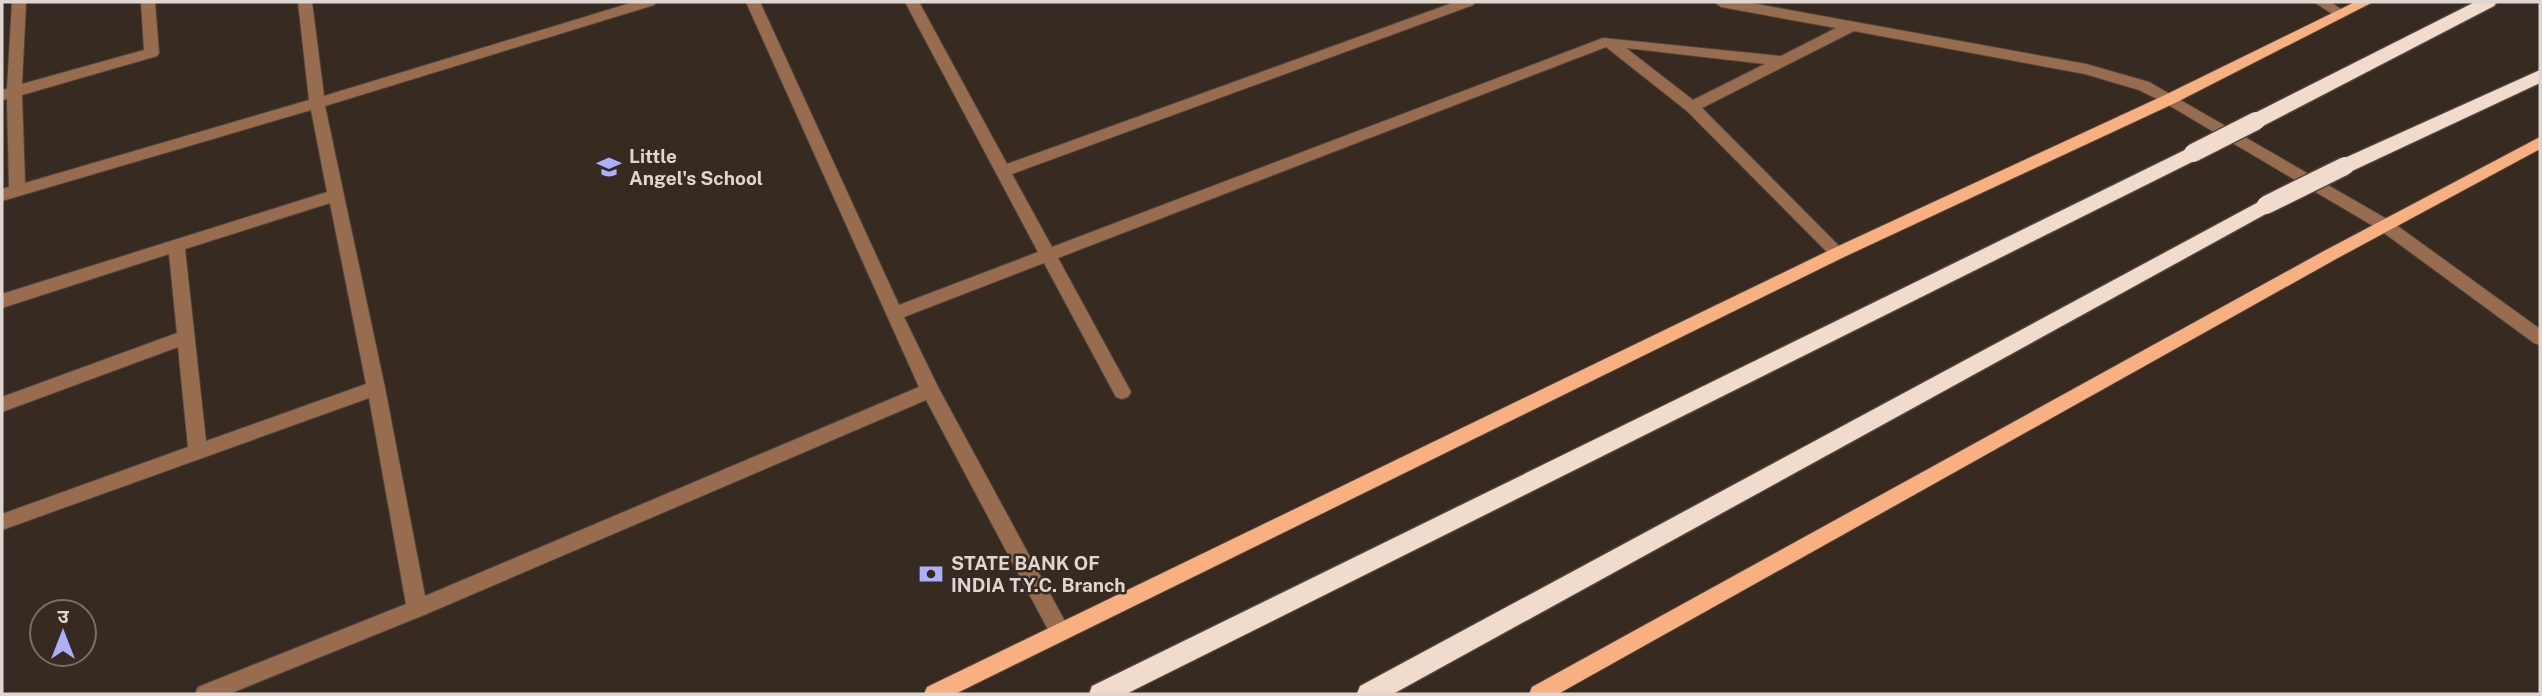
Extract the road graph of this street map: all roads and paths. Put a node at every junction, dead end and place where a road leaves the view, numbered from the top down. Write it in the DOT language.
graph roads {
  1 [pos="19,2"];
  2 [pos="148,2"];
  3 [pos="304,2"];
  4 [pos="649,2"];
  5 [pos="754,2"];
  6 [pos="912,2"];
  7 [pos="1468,2"];
  8 [pos="1721,2"];
  9 [pos="2321,2"];
  10 [pos="2366,2"];
  11 [pos="2488,2"];
  12 [pos="2340,14"];
  13 [pos="1854,25"];
  14 [pos="1608,41"];
  15 [pos="1783,61"];
  16 [pos="2540,76"];
  17 [pos="8,93"];
  18 [pos="2170,99"];
  19 [pos="317,103"];
  20 [pos="1692,107"];
  21 [pos="2540,142"];
  22 [pos="1003,171"];
  23 [pos="17,190"];
  24 [pos="2,195"];
  25 [pos="336,195"];
  26 [pos="2386,226"];
  27 [pos="176,246"];
  28 [pos="1838,253"];
  29 [pos="1049,257"];
  30 [pos="2,301"];
  31 [pos="894,314"];
  32 [pos="186,337"];
  33 [pos="2540,338"];
  34 [pos="376,388"];
  35 [pos="930,390"];
  36 [pos="1122,392"];
  37 [pos="2,405"];
  38 [pos="198,452"];
  39 [pos="2,516"];
  40 [pos="2,522"];
  41 [pos="416,609"];
  42 [pos="1060,632"];
  43 [pos="205,694"];
  44 [pos="934,694"];
  45 [pos="1101,694"];
  46 [pos="1368,694"];
  47 [pos="1539,694"];
  1 -- 17 [label="street"];
  2 -- 17 [label="street"];
  3 -- 19 [label="street"];
  4 -- 19 [label="street"];
  5 -- 31 [label="street"];
  6 -- 22 [label="street"];
  7 -- 22 [label="street"];
  8 -- 13 [label="street"];
  9 -- 12 [label="street"];
  10 -- 12 [label="main road"];
  11 -- 45 [label="highway, bridge"];
  12 -- 18 [label="main road"];
  13 -- 15 [label="street"];
  13 -- 18 [label="street"];
  14 -- 15 [label="street"];
  14 -- 20 [label="street"];
  14 -- 29 [label="street"];
  15 -- 20 [label="street"];
  16 -- 46 [label="highway, bridge"];
  17 -- 23 [label="street"];
  18 -- 26 [label="street"];
  18 -- 28 [label="main road"];
  19 -- 23 [label="street"];
  19 -- 25 [label="street"];
  20 -- 28 [label="street"];
  21 -- 26 [label="main road"];
  22 -- 29 [label="street"];
  23 -- 24 [label="street"];
  25 -- 27 [label="street"];
  25 -- 34 [label="street"];
  26 -- 33 [label="street"];
  26 -- 47 [label="main road"];
  27 -- 30 [label="street"];
  27 -- 32 [label="street"];
  28 -- 42 [label="main road"];
  29 -- 31 [label="street"];
  29 -- 36 [label="street"];
  31 -- 35 [label="street"];
  32 -- 37 [label="street"];
  32 -- 38 [label="street"];
  34 -- 38 [label="street"];
  34 -- 41 [label="street"];
  35 -- 41 [label="street"];
  35 -- 42 [label="street"];
  38 -- 40 [label="street"];
  39 -- 40 [label="street"];
  41 -- 43 [label="street"];
  42 -- 44 [label="main road"];
}
